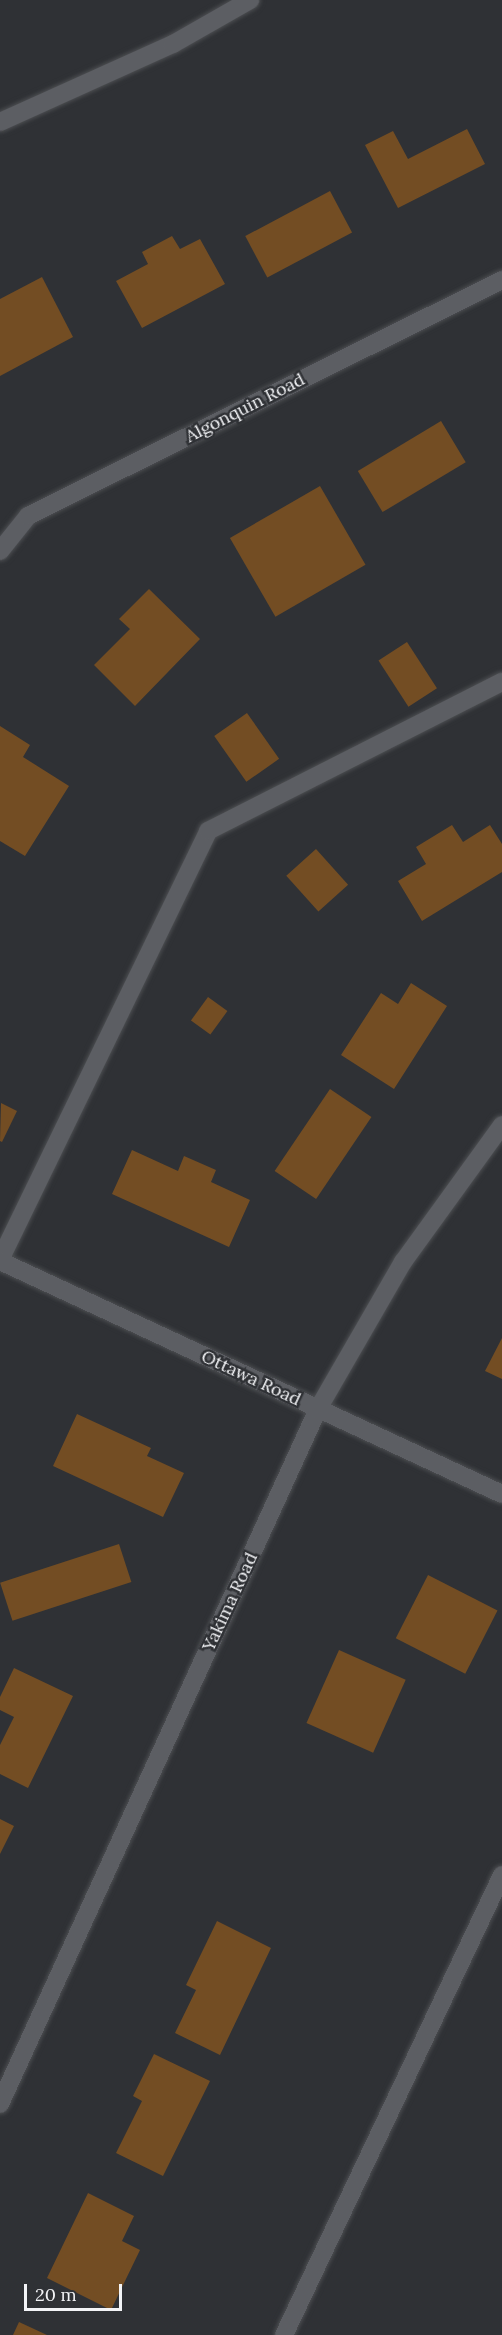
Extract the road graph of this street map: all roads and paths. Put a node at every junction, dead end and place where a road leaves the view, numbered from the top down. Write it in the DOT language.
graph roads {
  1 [pos="250,0"];
  2 [pos="0,122"];
  3 [pos="502,280"];
  4 [pos="0,551"];
  5 [pos="502,682"];
  6 [pos="502,1125"];
  7 [pos="0,1261"];
  8 [pos="318,1409"];
  9 [pos="502,1494"];
  10 [pos="502,1875"];
  11 [pos="0,2104"];
  12 [pos="284,2335"];
  1 -- 2 [label="street"];
  3 -- 4 [label="street, Algonquin Road"];
  5 -- 7 [label="street"];
  6 -- 8 [label="street, Yakima Road"];
  7 -- 8 [label="street, Ottawa Road"];
  8 -- 9 [label="street, Ottawa Road"];
  8 -- 11 [label="street, Yakima Road"];
  10 -- 12 [label="street"];
}
